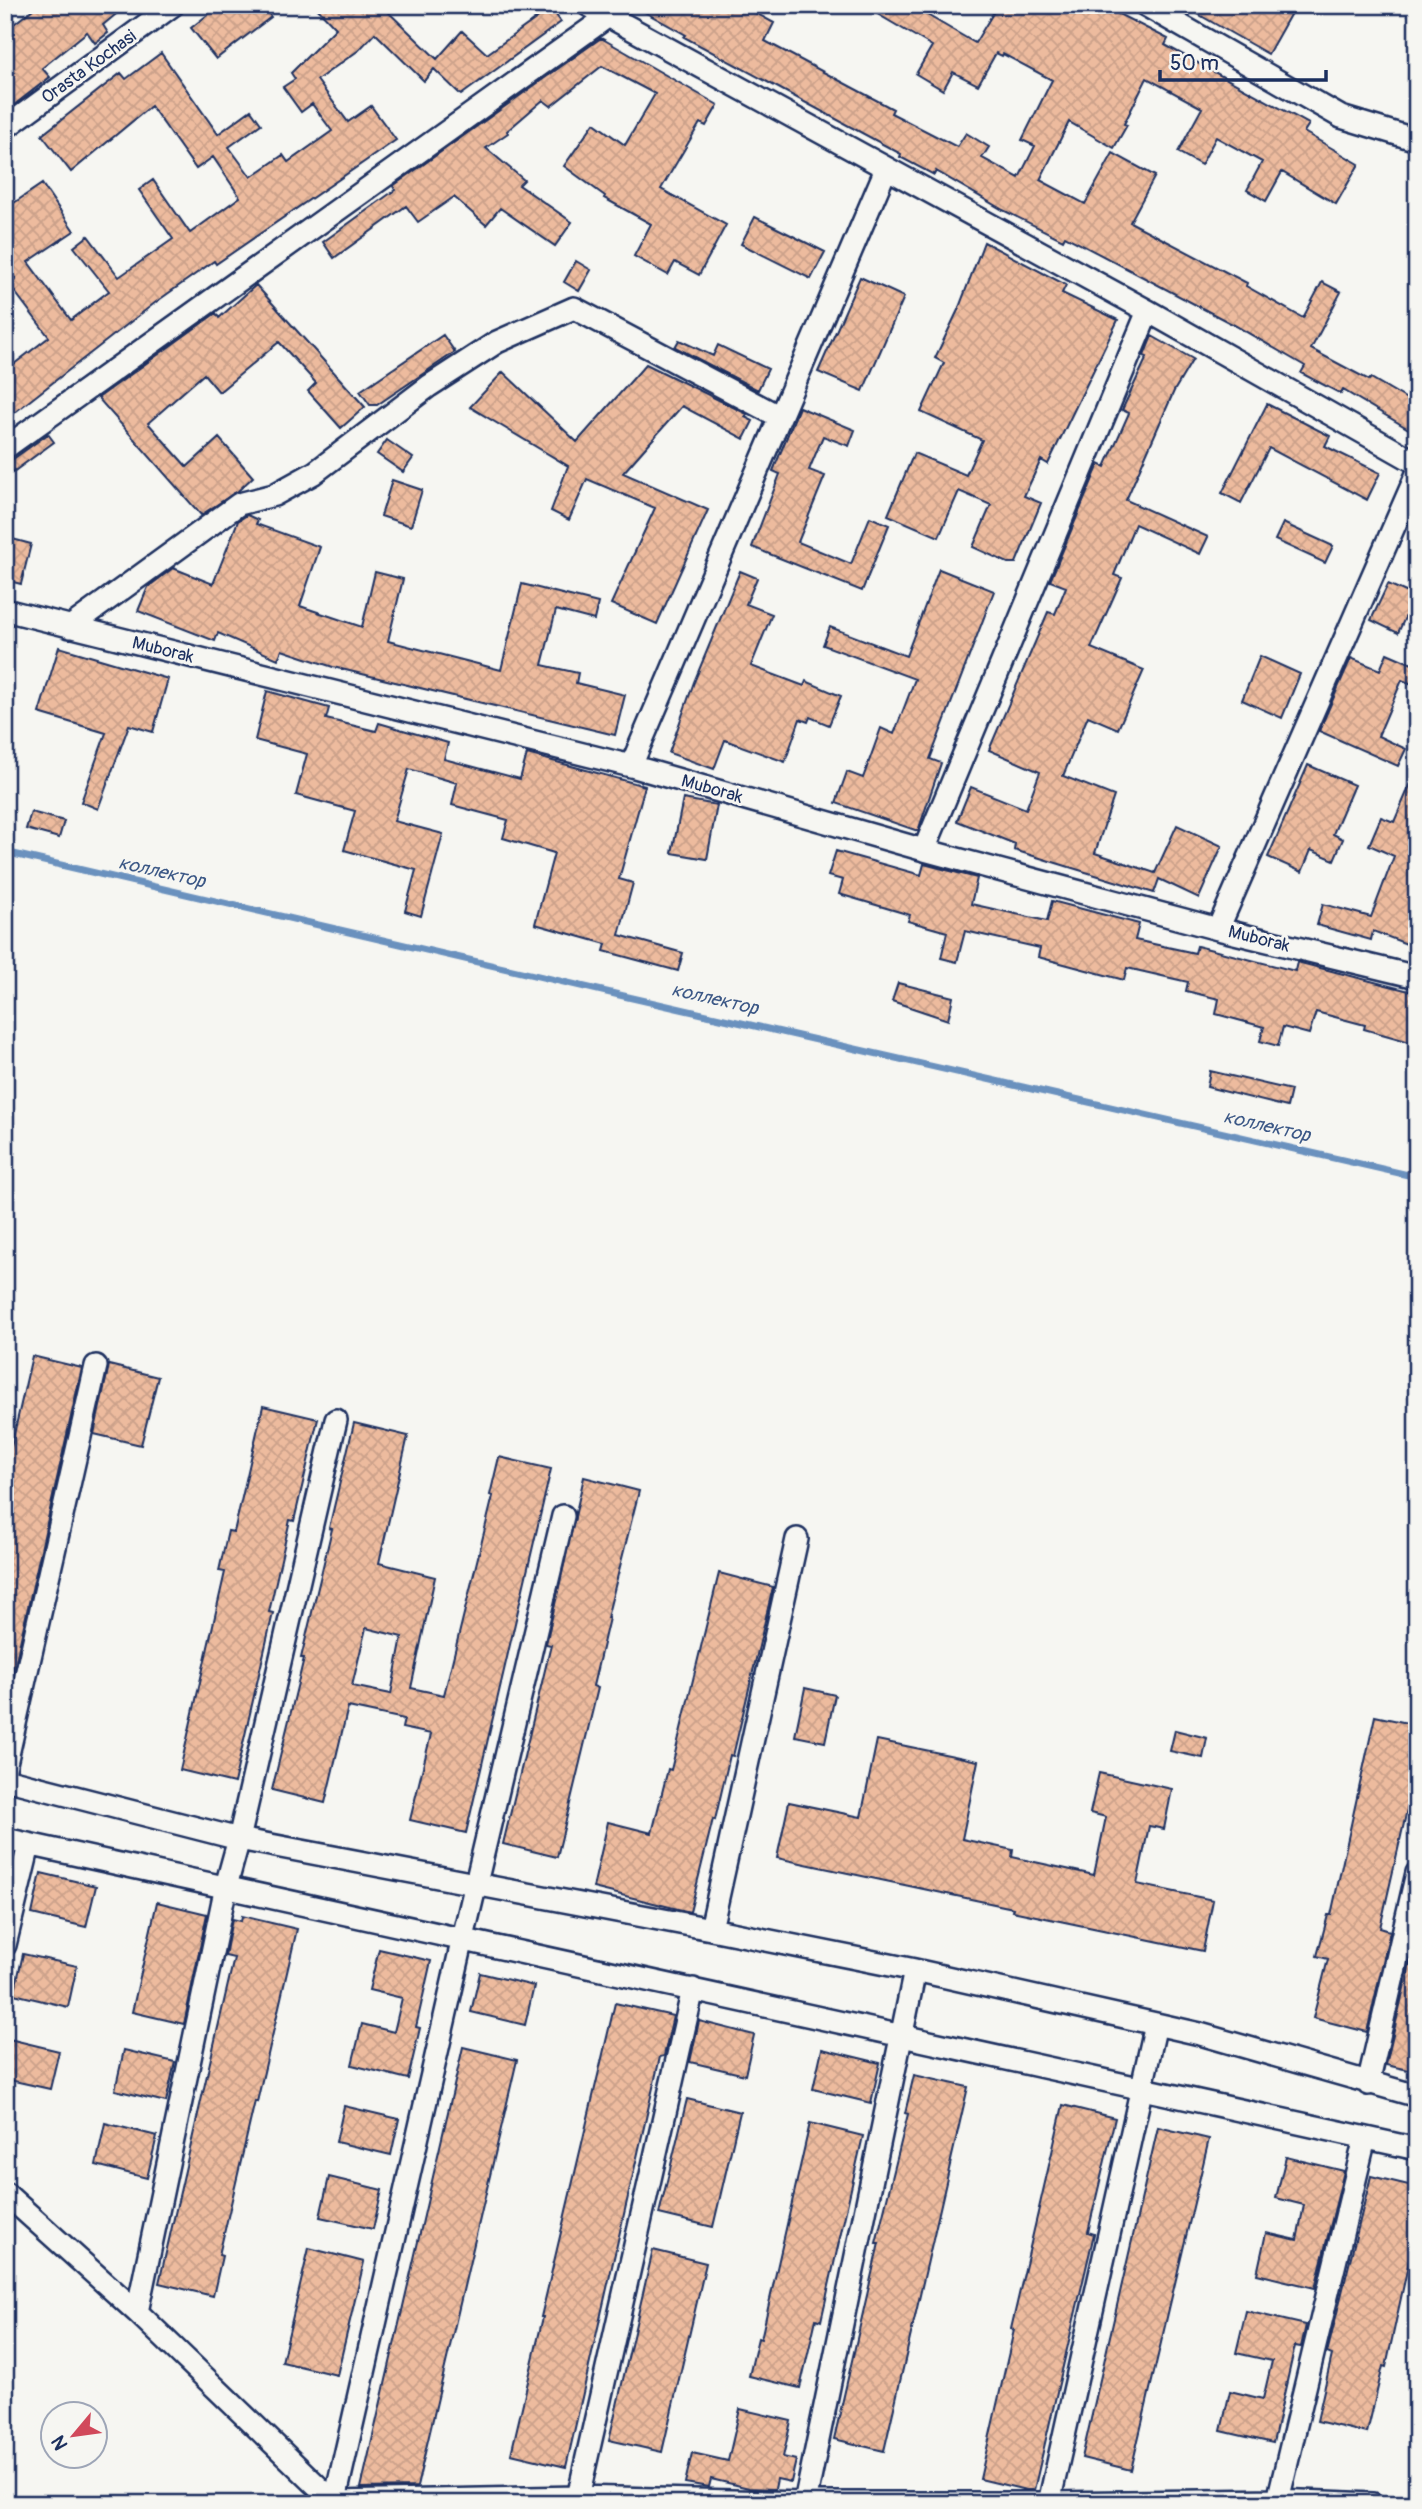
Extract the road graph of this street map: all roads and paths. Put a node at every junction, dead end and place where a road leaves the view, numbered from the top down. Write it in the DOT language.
graph roads {
  1 [pos="173,5"];
  2 [pos="588,5"];
  3 [pos="1145,5"];
  4 [pos="607,17"];
  5 [pos="5,128"];
  6 [pos="1417,140"];
  7 [pos="886,169"];
  8 [pos="1148,311"];
  9 [pos="780,417"];
  10 [pos="5,447"];
  11 [pos="1417,463"];
  12 [pos="1417,474"];
  13 [pos="5,610"];
  14 [pos="70,627"];
  15 [pos="631,766"];
  16 [pos="924,850"];
  17 [pos="1218,929"];
  18 [pos="1417,977"];
  19 [pos="96,1366"];
  20 [pos="337,1420"];
  21 [pos="563,1516"];
  22 [pos="797,1539"];
  23 [pos="5,1768"];
  24 [pos="5,1779"];
  25 [pos="5,1839"];
  26 [pos="239,1839"];
  27 [pos="29,1845"];
  28 [pos="1417,1873"];
  29 [pos="477,1884"];
  30 [pos="226,1886"];
  31 [pos="711,1929"];
  32 [pos="463,1938"];
  33 [pos="5,1945"];
  34 [pos="915,1970"];
  35 [pos="693,1989"];
  36 [pos="1156,2024"];
  37 [pos="901,2035"];
  38 [pos="1368,2084"];
  39 [pos="1142,2088"];
  40 [pos="1417,2096"];
  41 [pos="1365,2138"];
  42 [pos="1417,2149"];
  43 [pos="5,2193"];
  44 [pos="137,2312"];
  45 [pos="578,2497"];
  46 [pos="1278,2500"];
  47 [pos="334,2503"];
  48 [pos="805,2503"];
  49 [pos="1049,2503"];
  50 [pos="1373,2504"];
  1 -- 5 [label="street, Orasta Kochasi"];
  2 -- 4 [label="street"];
  3 -- 6 [label="street"];
  4 -- 7 [label="street"];
  4 -- 10 [label="street"];
  7 -- 8 [label="street"];
  7 -- 9 [label="street"];
  8 -- 11 [label="street"];
  8 -- 16 [label="street"];
  9 -- 14 [label="street"];
  9 -- 15 [label="street"];
  12 -- 17 [label="street"];
  13 -- 14 [label="street, Muborak"];
  14 -- 15 [label="street, Muborak"];
  15 -- 16 [label="street, Muborak"];
  16 -- 17 [label="street, Muborak"];
  17 -- 18 [label="street, Muborak"];
  19 -- 23 [label="street"];
  20 -- 26 [label="street"];
  21 -- 29 [label="street"];
  22 -- 31 [label="street"];
  24 -- 26 [label="street"];
  25 -- 27 [label="street"];
  26 -- 29 [label="street"];
  26 -- 30 [label="street"];
  27 -- 30 [label="street"];
  27 -- 33 [label="street"];
  28 -- 38 [label="street"];
  29 -- 31 [label="street"];
  29 -- 32 [label="street"];
  30 -- 32 [label="street"];
  30 -- 44 [label="street"];
  31 -- 34 [label="street"];
  32 -- 35 [label="street"];
  32 -- 47 [label="street"];
  34 -- 36 [label="street"];
  34 -- 37 [label="street"];
  35 -- 37 [label="street"];
  35 -- 45 [label="street"];
  36 -- 38 [label="street"];
  36 -- 39 [label="street"];
  37 -- 39 [label="street"];
  37 -- 48 [label="street"];
  38 -- 40 [label="street"];
  39 -- 41 [label="street"];
  39 -- 49 [label="street"];
  41 -- 42 [label="street"];
  41 -- 46 [label="street"];
  43 -- 44 [label="street"];
  44 -- 47 [label="street"];
  45 -- 47 [label="street"];
  45 -- 48 [label="street"];
  46 -- 49 [label="street"];
  46 -- 50 [label="street"];
  48 -- 49 [label="street"];
}
